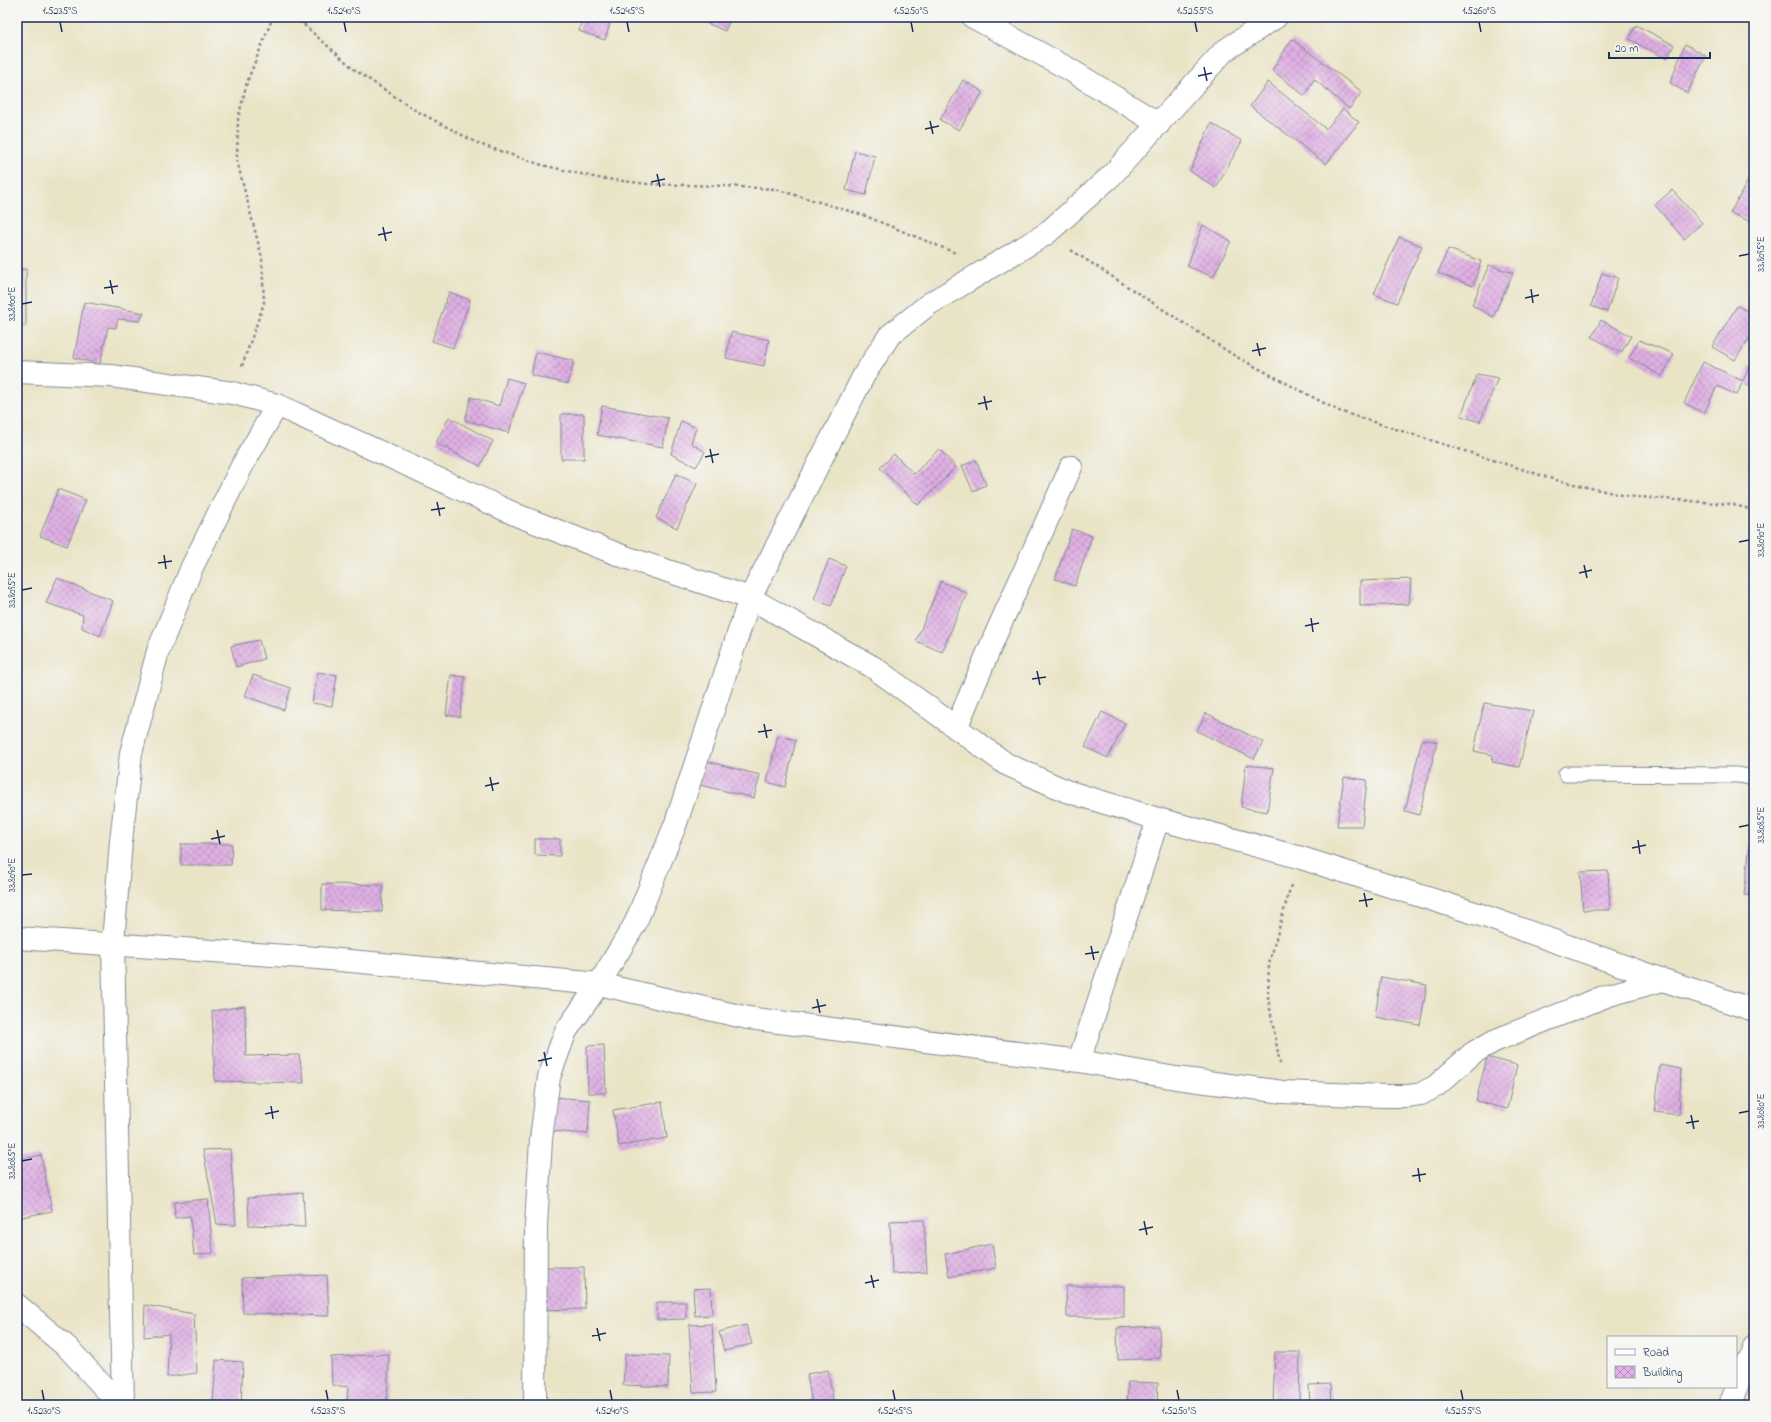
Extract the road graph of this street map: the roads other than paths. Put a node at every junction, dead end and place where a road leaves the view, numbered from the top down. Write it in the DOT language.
graph roads {
  1 [pos="973,17"];
  2 [pos="1276,17"];
  3 [pos="1159,124"];
  4 [pos="17,372"];
  5 [pos="277,405"];
  6 [pos="1071,467"];
  7 [pos="750,598"];
  8 [pos="956,728"];
  9 [pos="1566,774"];
  10 [pos="1754,778"];
  11 [pos="1158,819"];
  12 [pos="17,938"];
  13 [pos="113,944"];
  14 [pos="1663,980"];
  15 [pos="599,984"];
  16 [pos="1754,1010"];
  17 [pos="1079,1061"];
  18 [pos="17,1305"];
  19 [pos="1754,1347"];
  20 [pos="1737,1385"];
  21 [pos="1736,1388"];
  22 [pos="120,1405"];
  23 [pos="123,1405"];
  24 [pos="535,1405"];
  25 [pos="1730,1405"];
  1 -- 3 [label="street"];
  2 -- 3 [label="street"];
  3 -- 7 [label="street"];
  4 -- 5 [label="street"];
  5 -- 7 [label="street"];
  5 -- 13 [label="street"];
  6 -- 8 [label="street"];
  7 -- 8 [label="street"];
  7 -- 15 [label="street"];
  8 -- 11 [label="street"];
  9 -- 10 [label="lane"];
  11 -- 14 [label="street"];
  11 -- 17 [label="street"];
  12 -- 13 [label="street"];
  13 -- 15 [label="street"];
  13 -- 23 [label="street"];
  14 -- 16 [label="street"];
  14 -- 17 [label="street"];
  15 -- 17 [label="street"];
  15 -- 24 [label="street"];
  18 -- 22 [label="street"];
  19 -- 20 [label="street"];
  21 -- 25 [label="street"];
}
